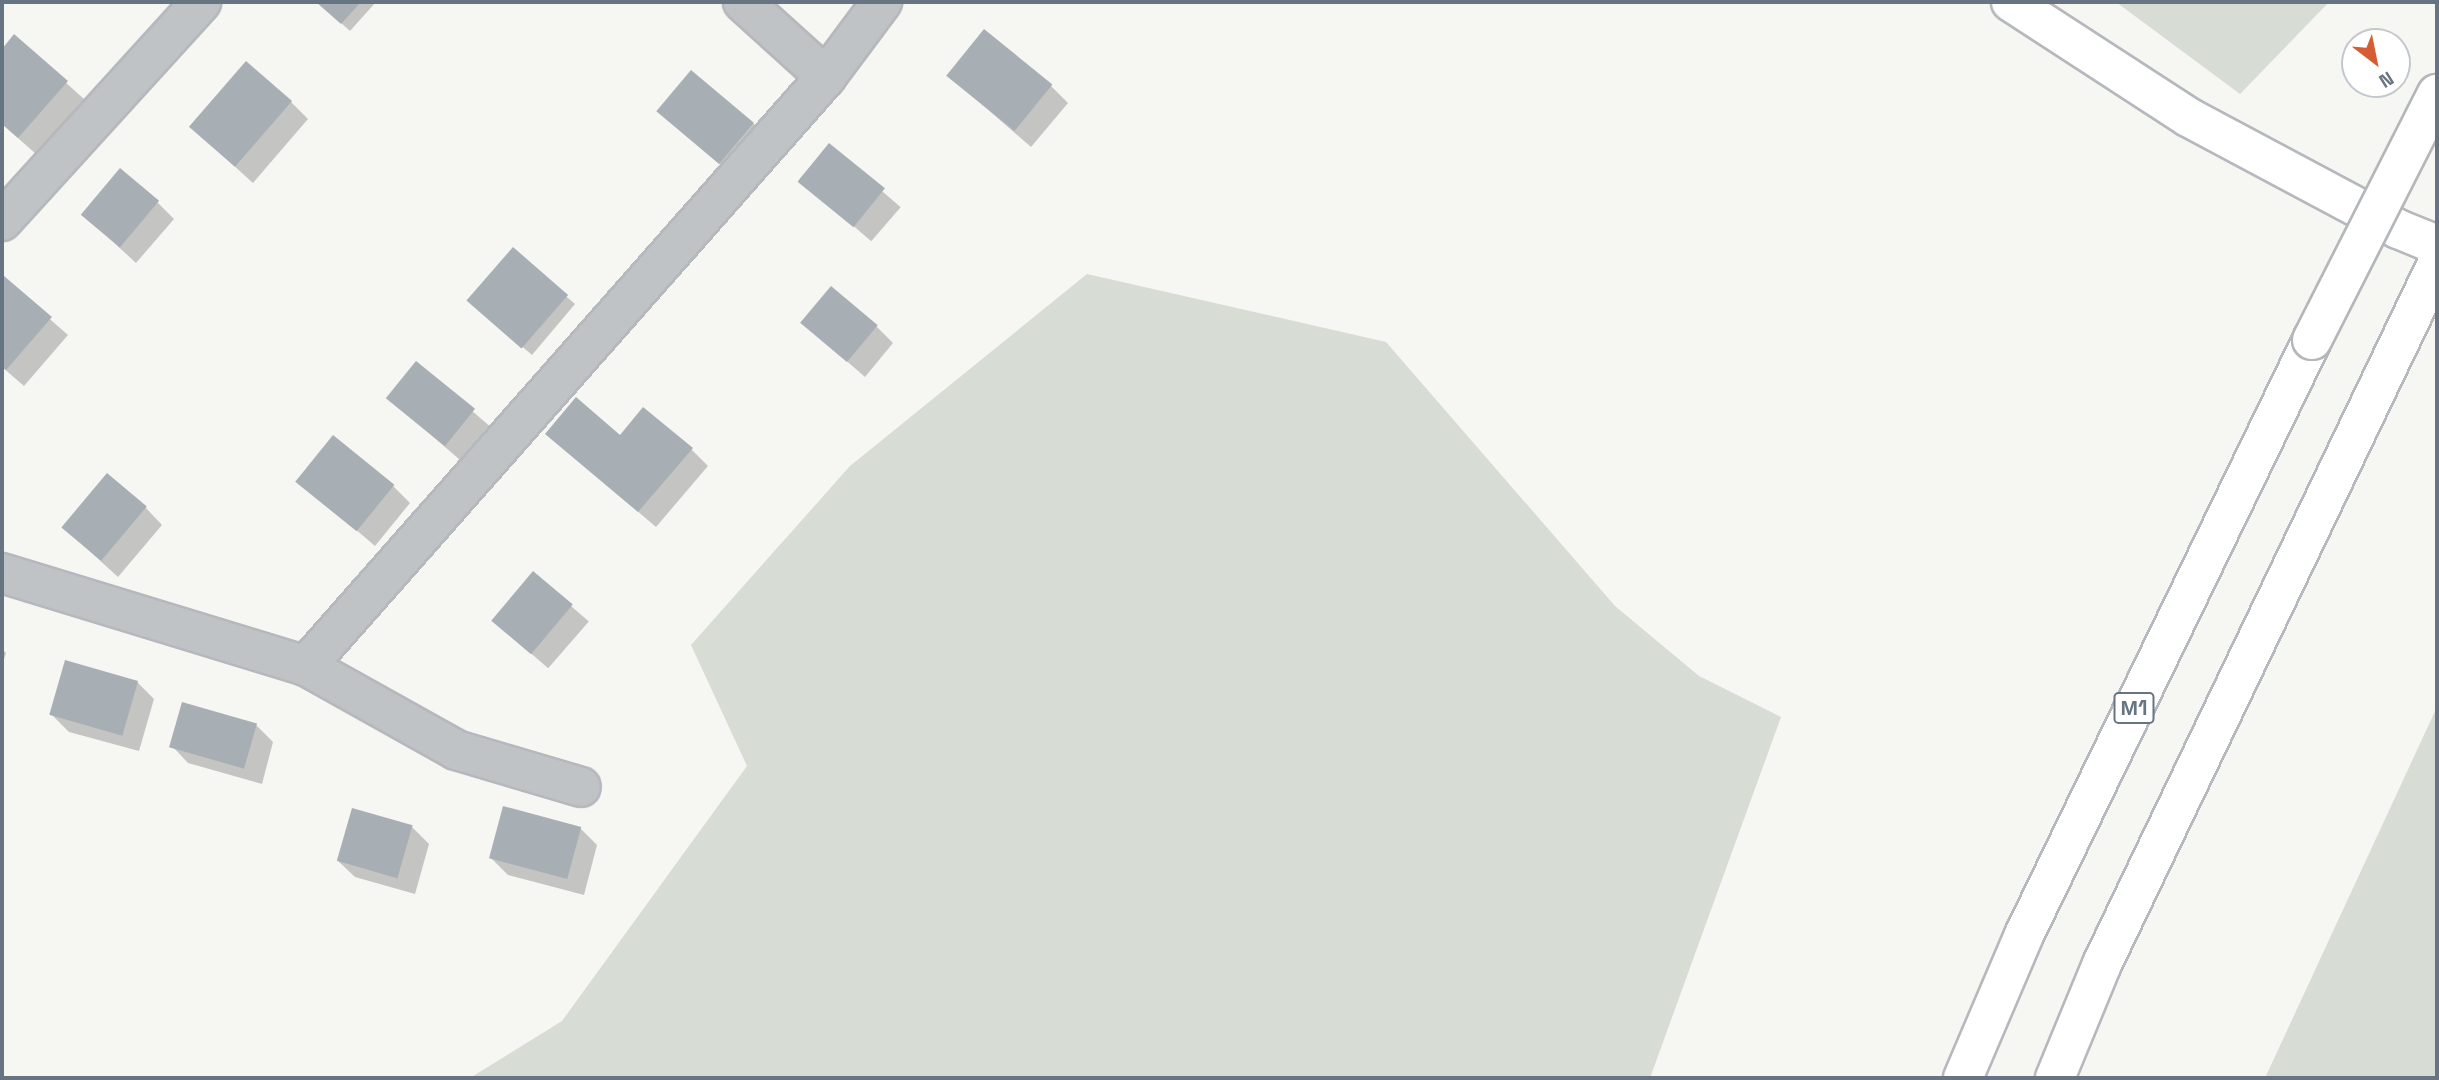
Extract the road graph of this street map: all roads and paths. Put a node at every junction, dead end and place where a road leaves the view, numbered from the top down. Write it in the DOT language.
graph roads {
  1 [pos="201,2"];
  2 [pos="743,2"];
  3 [pos="882,2"];
  4 [pos="2011,2"];
  5 [pos="826,78"];
  6 [pos="2437,94"];
  7 [pos="2,221"];
  8 [pos="2437,245"];
  9 [pos="2437,264"];
  10 [pos="2,573"];
  11 [pos="306,666"];
  12 [pos="581,787"];
  13 [pos="1963,1078"];
  14 [pos="2055,1078"];
  1 -- 7 [label="lane"];
  2 -- 5 [label="lane"];
  3 -- 5 [label="lane"];
  4 -- 8 [label="main road"];
  5 -- 11 [label="lane"];
  6 -- 13 [label="main road, М1, bridge"];
  9 -- 14 [label="main road"];
  10 -- 11 [label="lane"];
  11 -- 12 [label="lane"];
}
